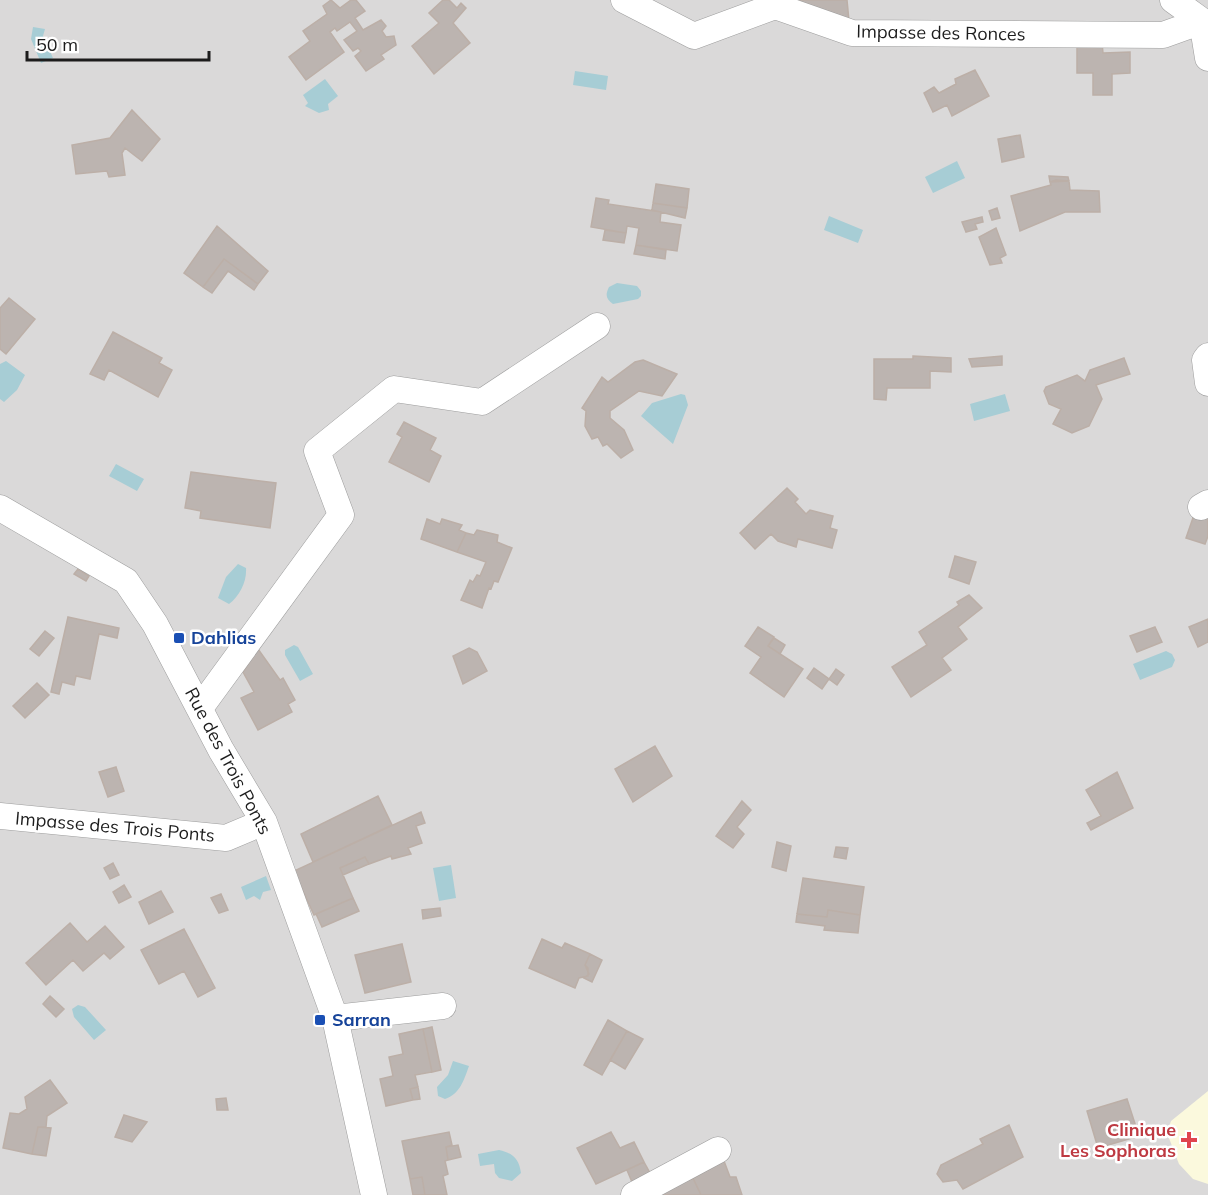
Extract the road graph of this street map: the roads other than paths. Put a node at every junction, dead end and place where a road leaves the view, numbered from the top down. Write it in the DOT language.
graph roads {
  1 [pos="624,0"];
  2 [pos="1173,0"];
  3 [pos="1201,14"];
  4 [pos="1208,58"];
  5 [pos="597,326"];
  6 [pos="1208,356"];
  7 [pos="1208,383"];
  8 [pos="0,508"];
  9 [pos="200,708"];
  10 [pos="0,816"];
  11 [pos="264,822"];
  12 [pos="443,1006"];
  13 [pos="335,1018"];
  14 [pos="718,1150"];
  15 [pos="374,1195"];
  16 [pos="634,1195"];
  1 -- 3 [label="street, Impasse des Ronces"];
  2 -- 3 [label="street"];
  3 -- 4 [label="street"];
  5 -- 9 [label="street"];
  6 -- 7 [label="street"];
  8 -- 9 [label="street, Rue des Trois Ponts"];
  9 -- 11 [label="street, Rue des Trois Ponts"];
  10 -- 11 [label="street, Impasse des Trois Ponts"];
  11 -- 13 [label="street, Rue des Trois Ponts"];
  12 -- 13 [label="street"];
  13 -- 15 [label="street, Rue des Trois Ponts"];
  14 -- 16 [label="street"];
}
